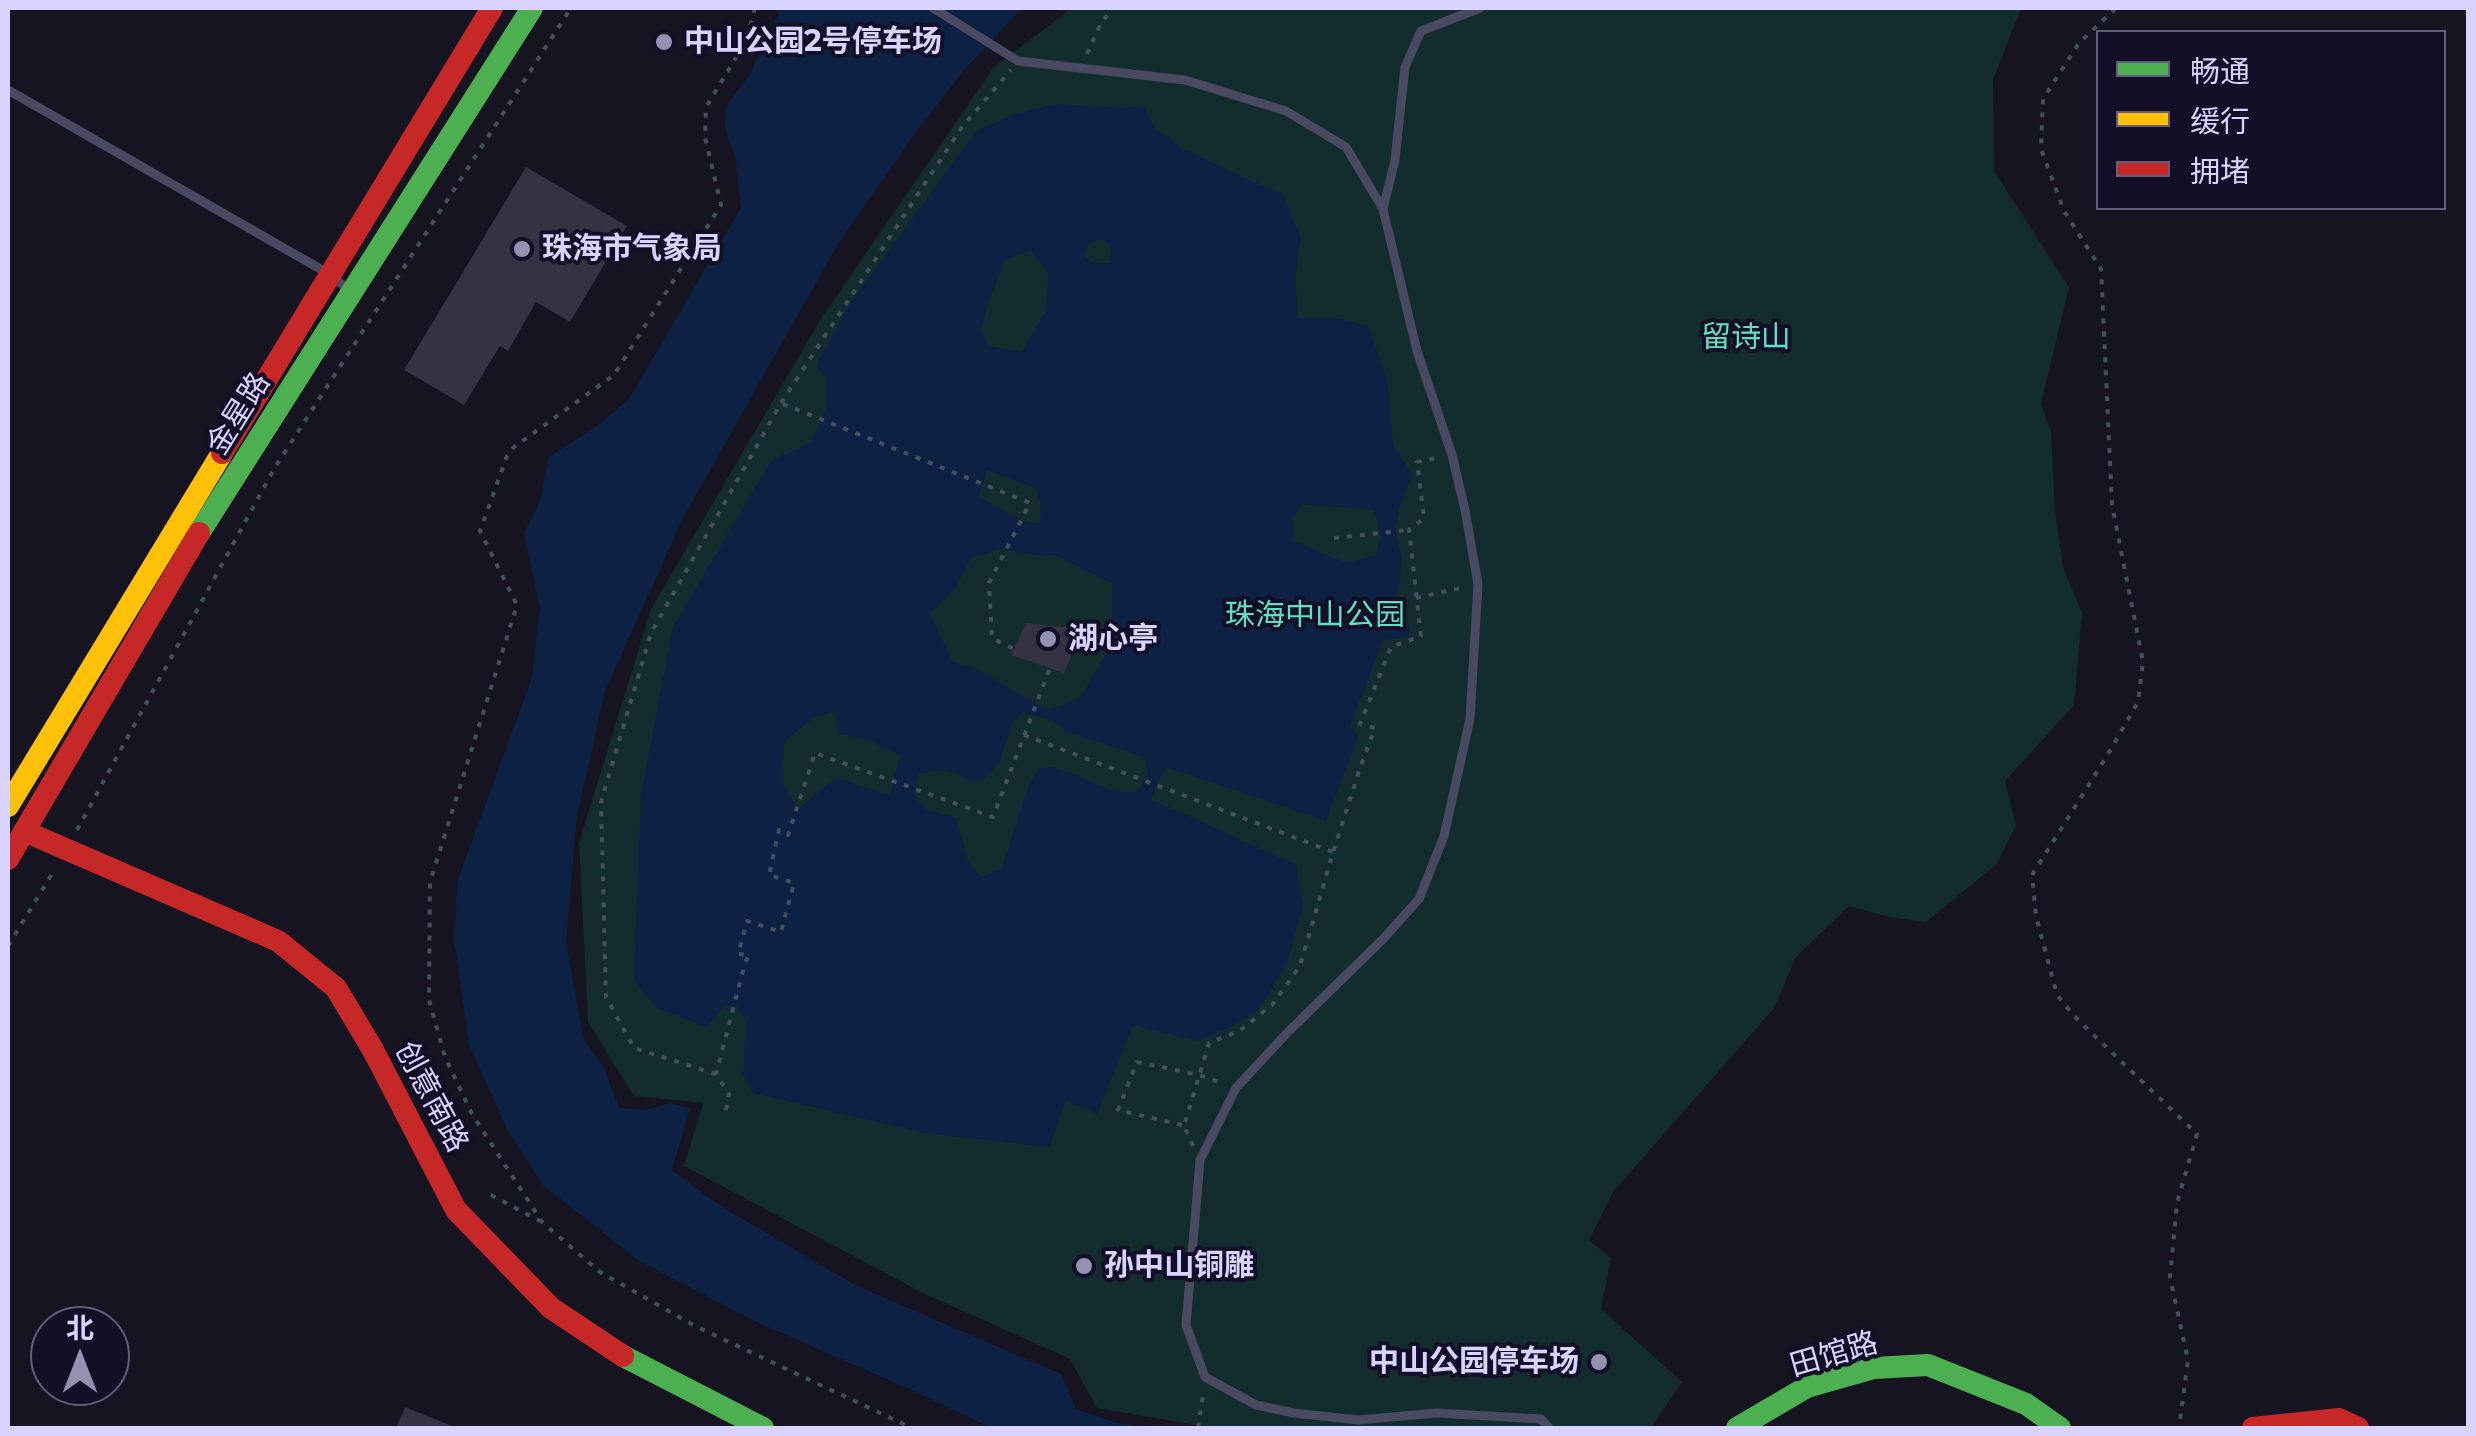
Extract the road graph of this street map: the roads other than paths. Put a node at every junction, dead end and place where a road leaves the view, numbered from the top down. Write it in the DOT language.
graph roads {
  1 [pos="492,8"];
  2 [pos="532,8"];
  3 [pos="933,8"];
  4 [pos="1480,8"];
  5 [pos="8,90"];
  6 [pos="1383,208"];
  7 [pos="329,274"];
  8 [pos="351,293"];
  9 [pos="8,803"];
  10 [pos="17,839"];
  11 [pos="763,1428"];
  12 [pos="1549,1428"];
  13 [pos="1737,1428"];
  14 [pos="2060,1428"];
  15 [pos="2253,1428"];
  16 [pos="2358,1428"];
  1 -- 7 [label="street, 金星路"];
  2 -- 8 [label="street, 金星路"];
  3 -- 6 [label="lane"];
  4 -- 6 [label="lane"];
  5 -- 7 [label="lane"];
  6 -- 12 [label="lane"];
  7 -- 8 [label="lane"];
  7 -- 9 [label="street, 金星路"];
  8 -- 10 [label="street, 金星路"];
  9 -- 10 [label="street, 创意南路"];
  10 -- 11 [label="street, 创意南路"];
  13 -- 14 [label="street, 田馆路"];
  15 -- 16 [label="street"];
}
